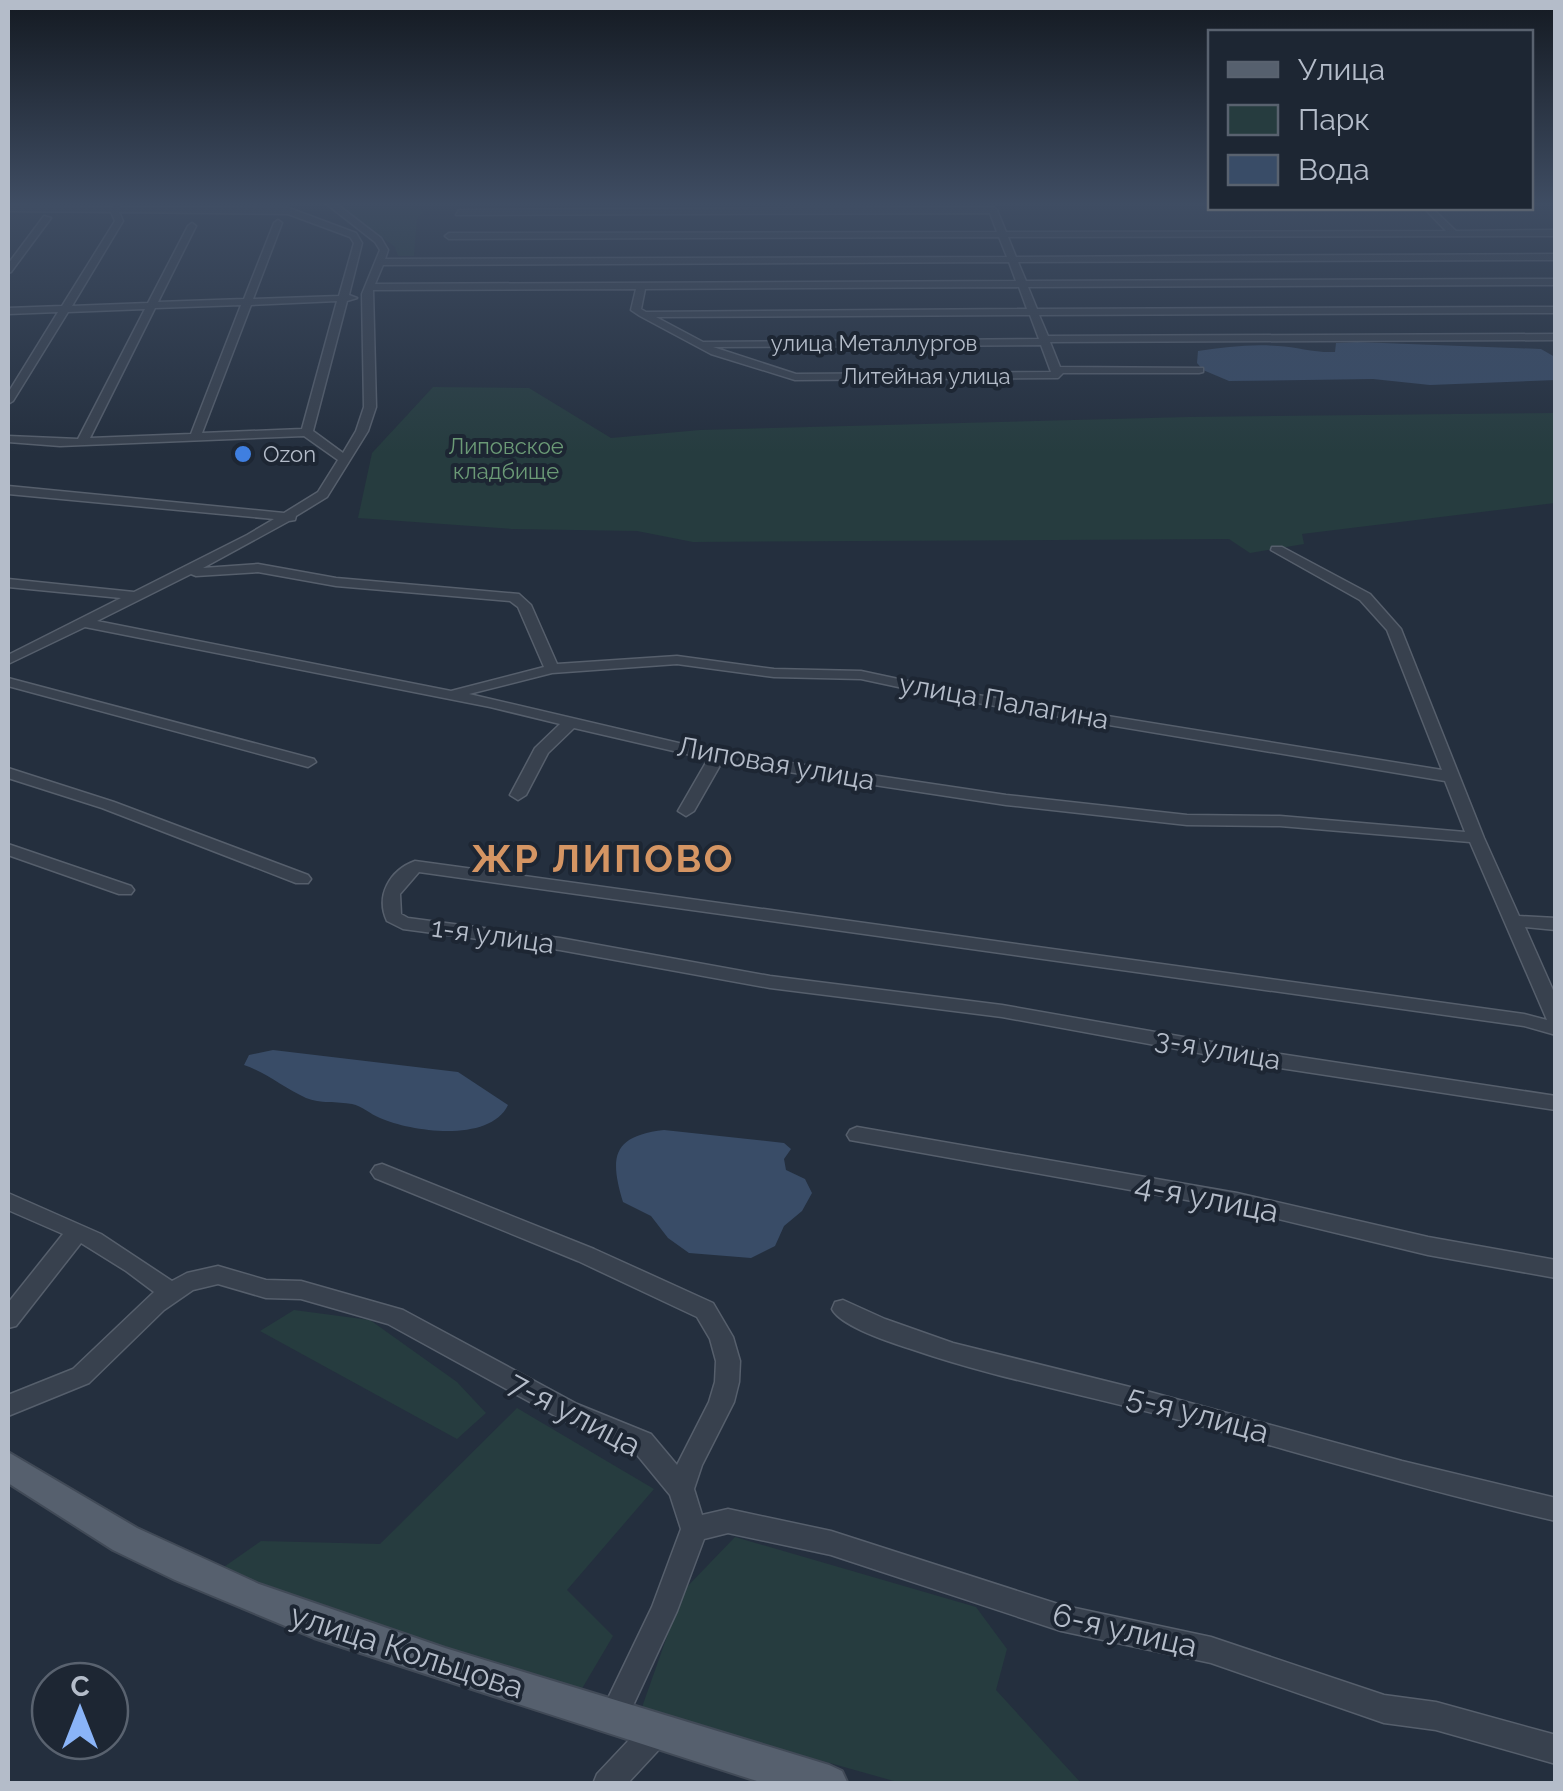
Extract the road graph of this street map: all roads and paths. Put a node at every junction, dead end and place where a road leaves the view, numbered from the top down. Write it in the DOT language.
graph roads {
  1 [pos="641,285"];
  2 [pos="79,286"];
  3 [pos="161,286"];
  4 [pos="254,286"];
  5 [pos="345,286"];
  6 [pos="371,286"];
  7 [pos="563,286"];
  8 [pos="1022,286"];
  9 [pos="1507,286"];
  10 [pos="368,292"];
  11 [pos="342,298"];
  12 [pos="248,302"];
  13 [pos="151,305"];
  14 [pos="64,309"];
  15 [pos="1531,310"];
  16 [pos="1556,310"];
  17 [pos="8,311"];
  18 [pos="1034,311"];
  19 [pos="642,314"];
  20 [pos="1556,334"];
  21 [pos="1045,340"];
  22 [pos="702,344"];
  23 [pos="1199,370"];
  24 [pos="1057,373"];
  25 [pos="8,401"];
  26 [pos="308,432"];
  27 [pos="195,436"];
  28 [pos="8,439"];
  29 [pos="82,442"];
  30 [pos="344,452"];
  31 [pos="8,490"];
  32 [pos="291,517"];
  33 [pos="1277,550"];
  34 [pos="185,572"];
  35 [pos="8,583"];
  36 [pos="130,595"];
  37 [pos="86,622"];
  38 [pos="8,660"];
  39 [pos="552,669"];
  40 [pos="8,682"];
  41 [pos="442,696"];
  42 [pos="569,724"];
  43 [pos="717,756"];
  44 [pos="308,762"];
  45 [pos="8,773"];
  46 [pos="1453,777"];
  47 [pos="518,795"];
  48 [pos="686,810"];
  49 [pos="1476,838"];
  50 [pos="8,849"];
  51 [pos="302,878"];
  52 [pos="125,890"];
  53 [pos="1512,922"];
  54 [pos="1556,924"];
  55 [pos="880,995"];
  56 [pos="1556,1019"];
  57 [pos="1556,1029"];
  58 [pos="1556,1103"];
  59 [pos="857,1134"];
  60 [pos="382,1172"];
  61 [pos="8,1201"];
  62 [pos="76,1234"];
  63 [pos="1556,1269"];
  64 [pos="171,1294"];
  65 [pos="843,1309"];
  66 [pos="8,1319"];
  67 [pos="8,1406"];
  68 [pos="8,1466"];
  69 [pos="681,1489"];
  70 [pos="1556,1510"];
  71 [pos="694,1529"];
  72 [pos="613,1717"];
  73 [pos="656,1732"];
  74 [pos="1556,1750"];
  75 [pos="618,1775"];
  76 [pos="830,1784"];
  1 -- 19 [label="street"];
  2 -- 14 [label="street"];
  3 -- 13 [label="street"];
  4 -- 12 [label="street"];
  5 -- 11 [label="street"];
  6 -- 10 [label="street"];
  7 -- 10 [label="street"];
  8 -- 18 [label="street"];
  9 -- 15 [label="street"];
  10 -- 11 [label="street"];
  10 -- 30 [label="street"];
  11 -- 12 [label="street"];
  11 -- 26 [label="street"];
  12 -- 13 [label="street"];
  12 -- 27 [label="street"];
  13 -- 14 [label="street"];
  13 -- 29 [label="street"];
  14 -- 17 [label="street"];
  14 -- 25 [label="street"];
  15 -- 16 [label="street"];
  15 -- 18 [label="street"];
  15 -- 20 [label="street"];
  18 -- 19 [label="street"];
  18 -- 21 [label="street"];
  19 -- 22 [label="street, Литейная улица"];
  20 -- 21 [label="street, улица Металлургов"];
  21 -- 22 [label="street, улица Металлургов"];
  21 -- 24 [label="street"];
  22 -- 24 [label="street, Литейная улица"];
  23 -- 24 [label="street, Литейная улица"];
  26 -- 27 [label="street"];
  26 -- 30 [label="street"];
  27 -- 29 [label="street"];
  28 -- 29 [label="street"];
  30 -- 32 [label="street"];
  31 -- 32 [label="street"];
  32 -- 34 [label="street"];
  33 -- 46 [label="street"];
  34 -- 36 [label="street"];
  34 -- 39 [label="street"];
  35 -- 36 [label="street"];
  36 -- 37 [label="street"];
  37 -- 38 [label="street"];
  37 -- 41 [label="street, Липовая улица"];
  39 -- 41 [label="street, улица Палагина"];
  39 -- 46 [label="street, улица Палагина"];
  40 -- 44 [label="street"];
  41 -- 42 [label="street, Липовая улица"];
  42 -- 43 [label="street, Липовая улица"];
  42 -- 47 [label="street"];
  43 -- 48 [label="street"];
  43 -- 49 [label="street, Липовая улица"];
  45 -- 51 [label="street"];
  46 -- 49 [label="street"];
  49 -- 53 [label="street"];
  50 -- 52 [label="street"];
  53 -- 54 [label="street"];
  53 -- 56 [label="street"];
  55 -- 57 [label="street, 1-я улица"];
  55 -- 58 [label="street, 3-я улица"];
  59 -- 63 [label="street, 4-я улица"];
  60 -- 69 [label="street"];
  61 -- 62 [label="street"];
  62 -- 64 [label="street"];
  62 -- 66 [label="street"];
  64 -- 67 [label="street, 7-я улица"];
  64 -- 69 [label="street, 7-я улица"];
  65 -- 70 [label="street, 5-я улица"];
  68 -- 72 [label="main road, улица Кольцова"];
  69 -- 71 [label="street"];
  71 -- 72 [label="street"];
  71 -- 74 [label="street, 6-я улица"];
  72 -- 73 [label="main road, улица Кольцова"];
  73 -- 75 [label="street"];
  73 -- 76 [label="main road, улица Кольцова"];
}
